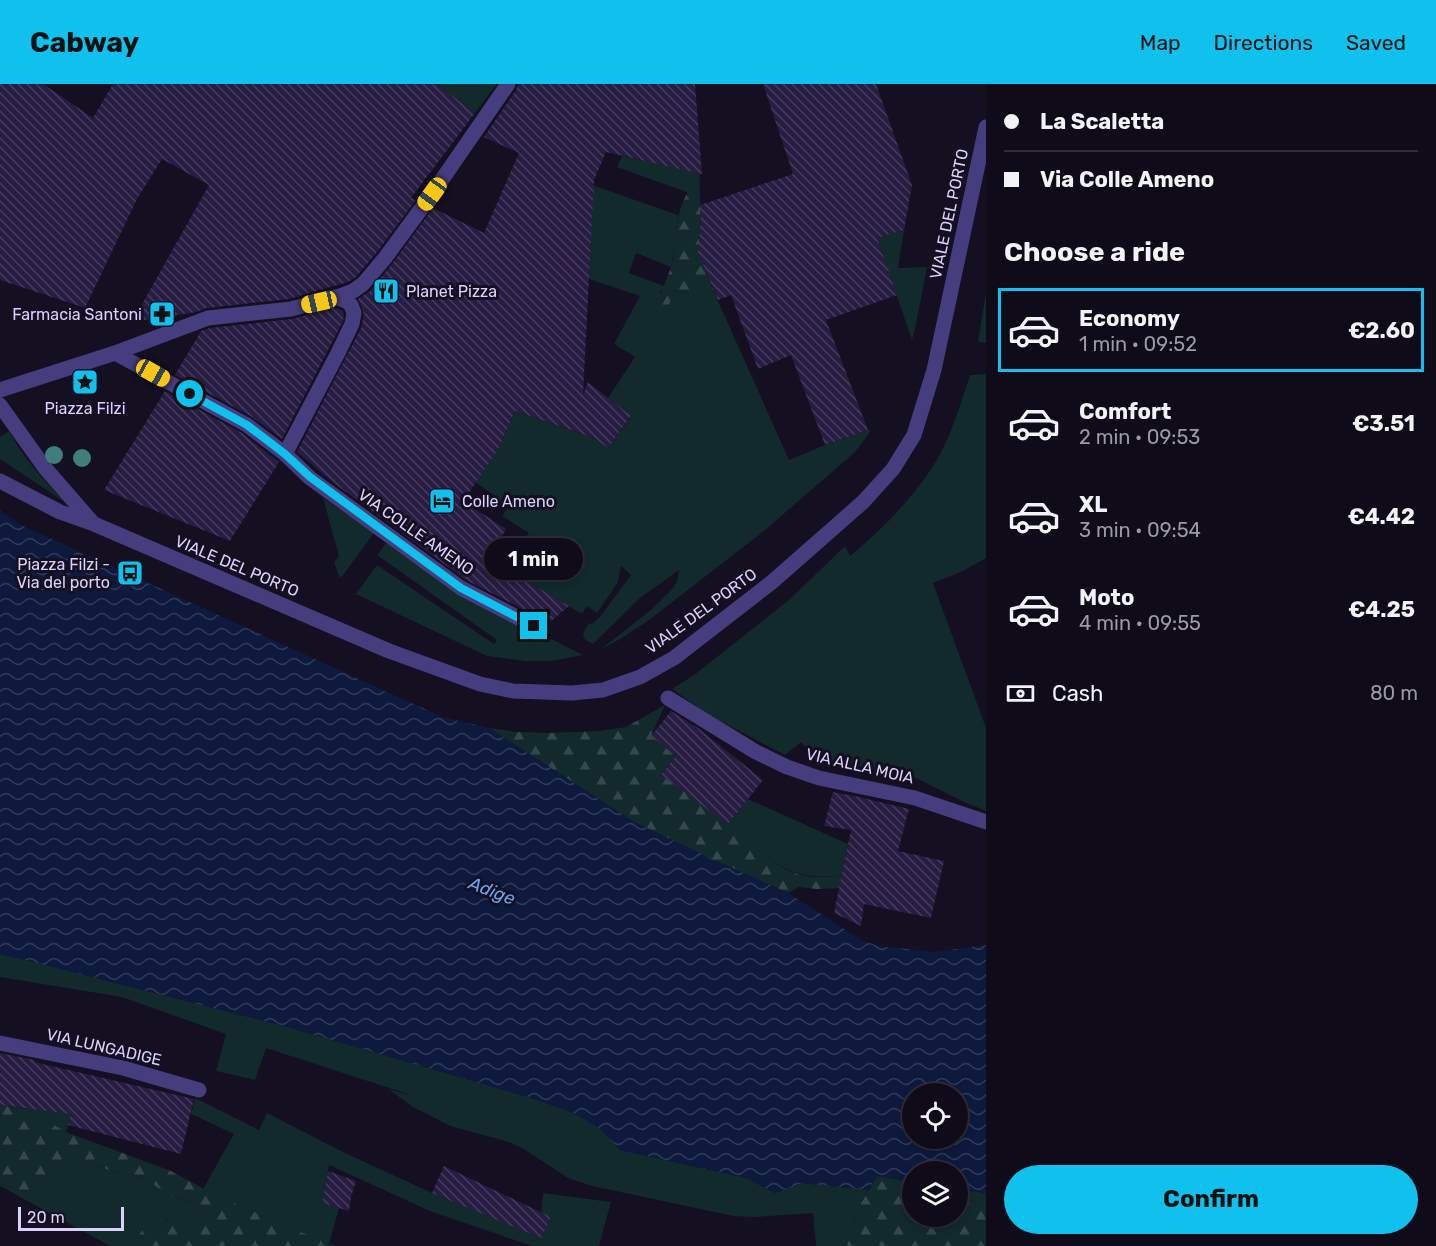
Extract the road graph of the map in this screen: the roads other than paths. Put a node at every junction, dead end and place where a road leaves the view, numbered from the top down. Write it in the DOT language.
graph roads {
  1 [pos="508,84"];
  2 [pos="986,127"];
  3 [pos="336,297"];
  4 [pos="115,353"];
  5 [pos="0,390"];
  6 [pos="0,405"];
  7 [pos="285,454"];
  8 [pos="0,481"];
  9 [pos="94,524"];
  10 [pos="534,626"];
  11 [pos="668,698"];
  12 [pos="986,822"];
  13 [pos="0,1043"];
  14 [pos="199,1090"];
  1 -- 3 [label="street"];
  2 -- 9 [label="street, VIALE DEL PORTO"];
  3 -- 4 [label="street"];
  3 -- 7 [label="street"];
  4 -- 5 [label="street"];
  4 -- 7 [label="street, VIA COLLE AMENO"];
  6 -- 9 [label="street, VIALE DEL PORTO"];
  7 -- 10 [label="street, VIA COLLE AMENO"];
  8 -- 9 [label="street, VIALE DEL PORTO"];
  11 -- 12 [label="street, VIA ALLA MOIA"];
  13 -- 14 [label="street, VIA LUNGADIGE"];
}
